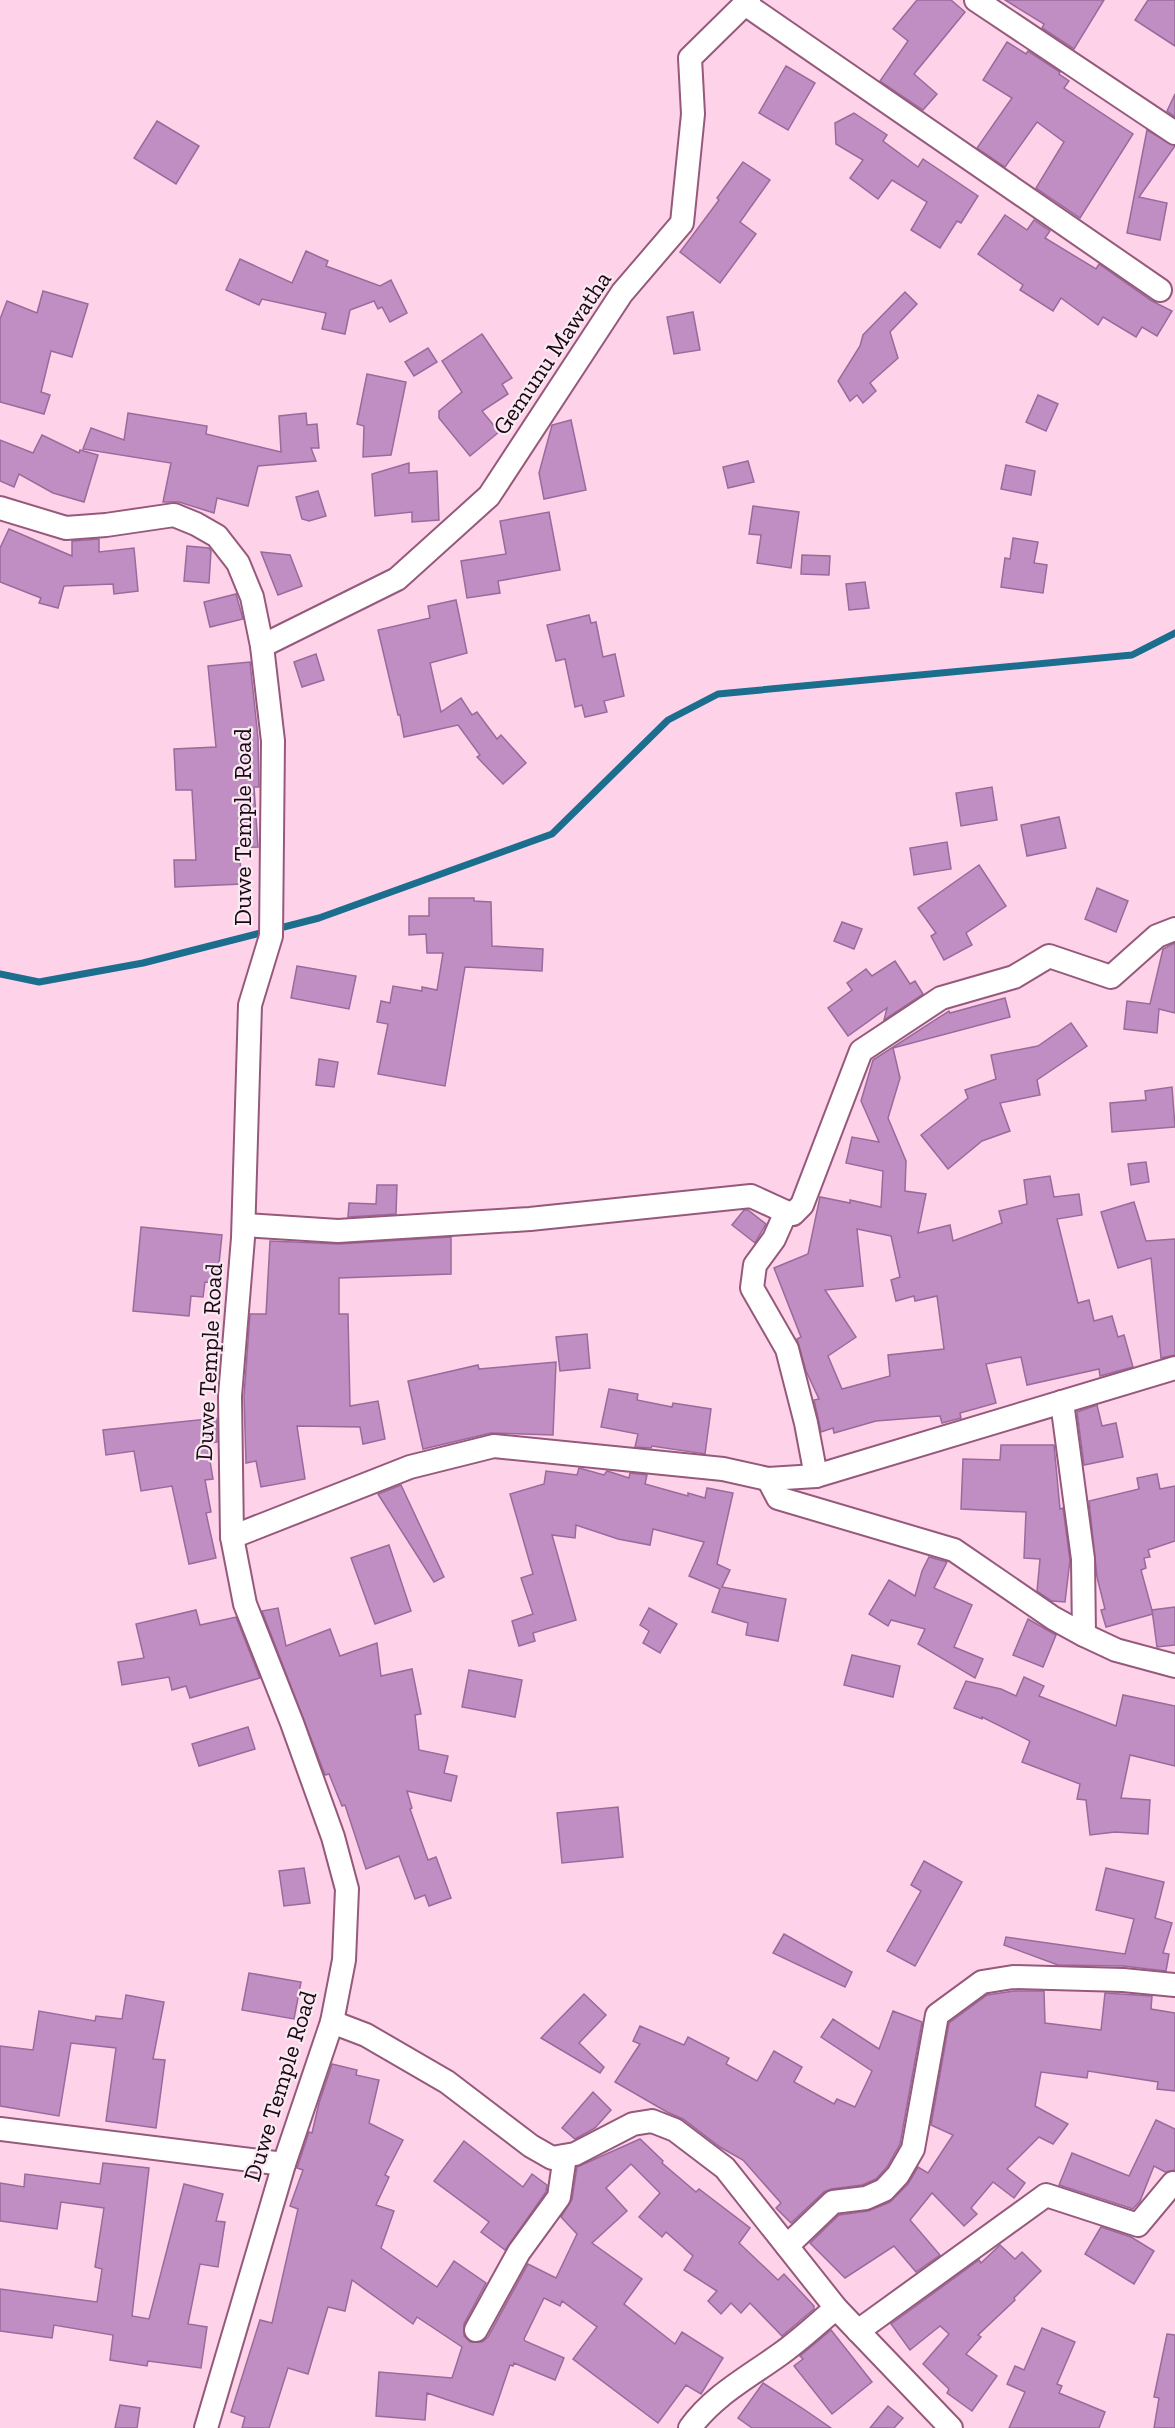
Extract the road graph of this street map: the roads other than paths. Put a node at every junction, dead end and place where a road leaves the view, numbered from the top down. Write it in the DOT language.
graph roads {
  1 [pos="976,0"];
  2 [pos="747,2"];
  3 [pos="1175,133"];
  4 [pos="1160,290"];
  5 [pos="0,508"];
  6 [pos="262,646"];
  7 [pos="1175,929"];
  8 [pos="786,1212"];
  9 [pos="244,1225"];
  10 [pos="1175,1368"];
  11 [pos="1062,1402"];
  12 [pos="816,1476"];
  13 [pos="768,1479"];
  14 [pos="232,1537"];
  15 [pos="1084,1635"];
  16 [pos="1175,1666"];
  17 [pos="1175,1985"];
  18 [pos="332,2022"];
  19 [pos="0,2129"];
  20 [pos="565,2156"];
  21 [pos="284,2164"];
  22 [pos="1175,2184"];
  23 [pos="788,2246"];
  24 [pos="836,2308"];
  25 [pos="476,2330"];
  26 [pos="858,2331"];
  27 [pos="206,2428"];
  28 [pos="690,2428"];
  29 [pos="951,2428"];
  1 -- 3 [label="street"];
  2 -- 4 [label="street"];
  2 -- 6 [label="street, Gemunu Mawatha"];
  5 -- 6 [label="street, Duwe Temple Road"];
  6 -- 9 [label="street, Duwe Temple Road"];
  7 -- 8 [label="street"];
  8 -- 9 [label="street"];
  8 -- 12 [label="street"];
  9 -- 14 [label="street, Duwe Temple Road"];
  10 -- 11 [label="street"];
  11 -- 12 [label="street"];
  11 -- 15 [label="street"];
  12 -- 13 [label="street"];
  13 -- 14 [label="street"];
  13 -- 15 [label="street"];
  14 -- 18 [label="street, Duwe Temple Road"];
  15 -- 16 [label="street"];
  17 -- 23 [label="street"];
  18 -- 20 [label="street"];
  18 -- 21 [label="street, Duwe Temple Road"];
  19 -- 21 [label="street"];
  20 -- 23 [label="street"];
  20 -- 25 [label="street"];
  21 -- 27 [label="street, Duwe Temple Road"];
  22 -- 26 [label="street"];
  23 -- 24 [label="street"];
  24 -- 26 [label="street"];
  24 -- 28 [label="street"];
  26 -- 29 [label="street"];
}
